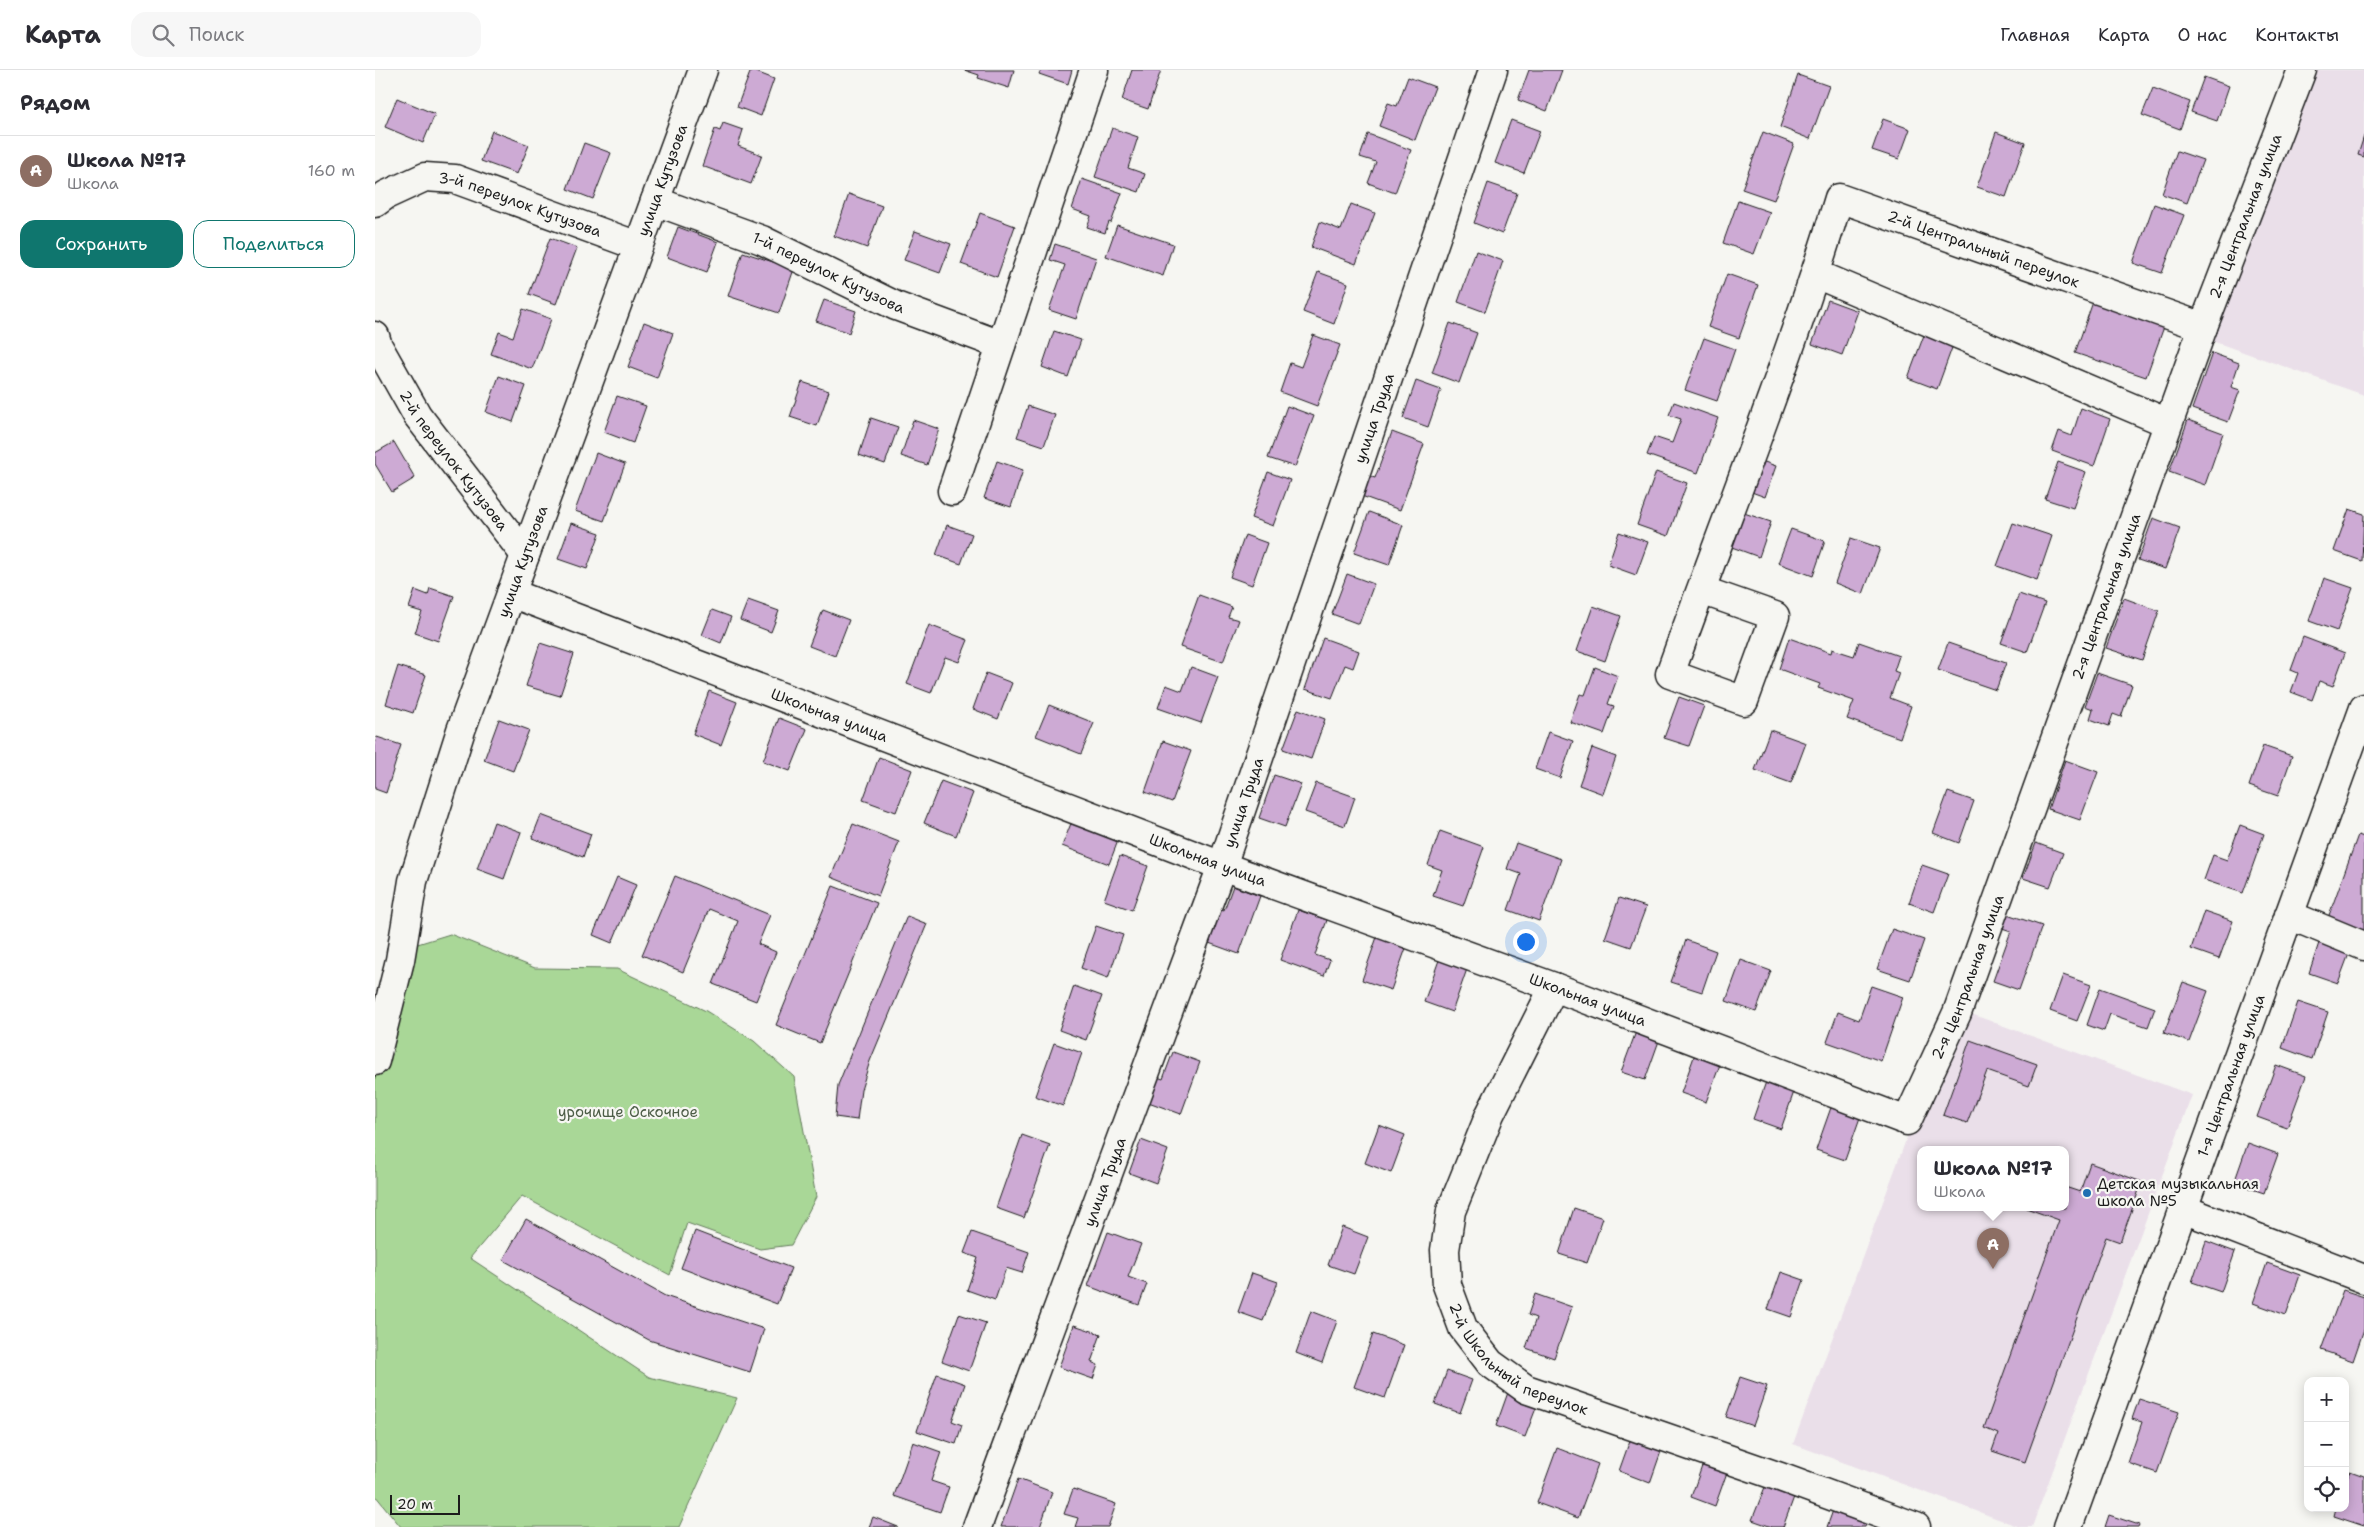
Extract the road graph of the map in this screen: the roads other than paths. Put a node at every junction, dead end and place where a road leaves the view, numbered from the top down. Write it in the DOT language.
graph roads {
  1 [pos="703,70"];
  2 [pos="1094,70"];
  3 [pos="1493,70"];
  4 [pos="2301,70"];
  5 [pos="655,201"];
  6 [pos="375,204"];
  7 [pos="638,246"];
  8 [pos="1816,274"];
  9 [pos="2203,327"];
  10 [pos="375,336"];
  11 [pos="1001,345"];
  12 [pos="2168,423"];
  13 [pos="952,491"];
  14 [pos="525,555"];
  15 [pos="1701,590"];
  16 [pos="511,593"];
  17 [pos="2364,708"];
  18 [pos="1222,866"];
  19 [pos="2289,915"];
  20 [pos="2364,946"];
  21 [pos="387,964"];
  22 [pos="1554,987"];
  23 [pos="375,1062"];
  24 [pos="1907,1121"];
  25 [pos="2183,1209"];
  26 [pos="2364,1279"];
  27 [pos="1912,1526"];
  28 [pos="977,1527"];
  29 [pos="2067,1527"];
  1 -- 5 [label="street, улица Кутузова"];
  2 -- 11 [label="street"];
  3 -- 18 [label="street, улица Труда"];
  4 -- 9 [label="street, 2-я Центральная улица"];
  5 -- 7 [label="street, улица Кутузова"];
  5 -- 11 [label="street, 1-й переулок Кутузова"];
  6 -- 7 [label="street, 3-й переулок Кутузова"];
  7 -- 14 [label="street, улица Кутузова"];
  8 -- 9 [label="street, 2-й Центральный переулок"];
  8 -- 12 [label="street"];
  8 -- 15 [label="street, 2-й Центральный переулок"];
  9 -- 12 [label="street, 2-я Центральная улица"];
  10 -- 14 [label="street, 2-й переулок Кутузова"];
  11 -- 13 [label="street"];
  12 -- 24 [label="street, 2-я Центральная улица"];
  14 -- 16 [label="street, улица Кутузова"];
  16 -- 18 [label="street, Школьная улица"];
  16 -- 21 [label="street, улица Кутузова"];
  17 -- 19 [label="street, 1-я Центральная улица"];
  18 -- 22 [label="street, Школьная улица"];
  18 -- 28 [label="street, улица Труда"];
  19 -- 20 [label="street"];
  19 -- 25 [label="street, 1-я Центральная улица"];
  21 -- 23 [label="street, улица Кутузова"];
  22 -- 24 [label="street, Школьная улица"];
  22 -- 27 [label="street, 2-й Школьный переулок"];
  25 -- 26 [label="street"];
  25 -- 29 [label="street, 1-я Центральная улица"];
}
